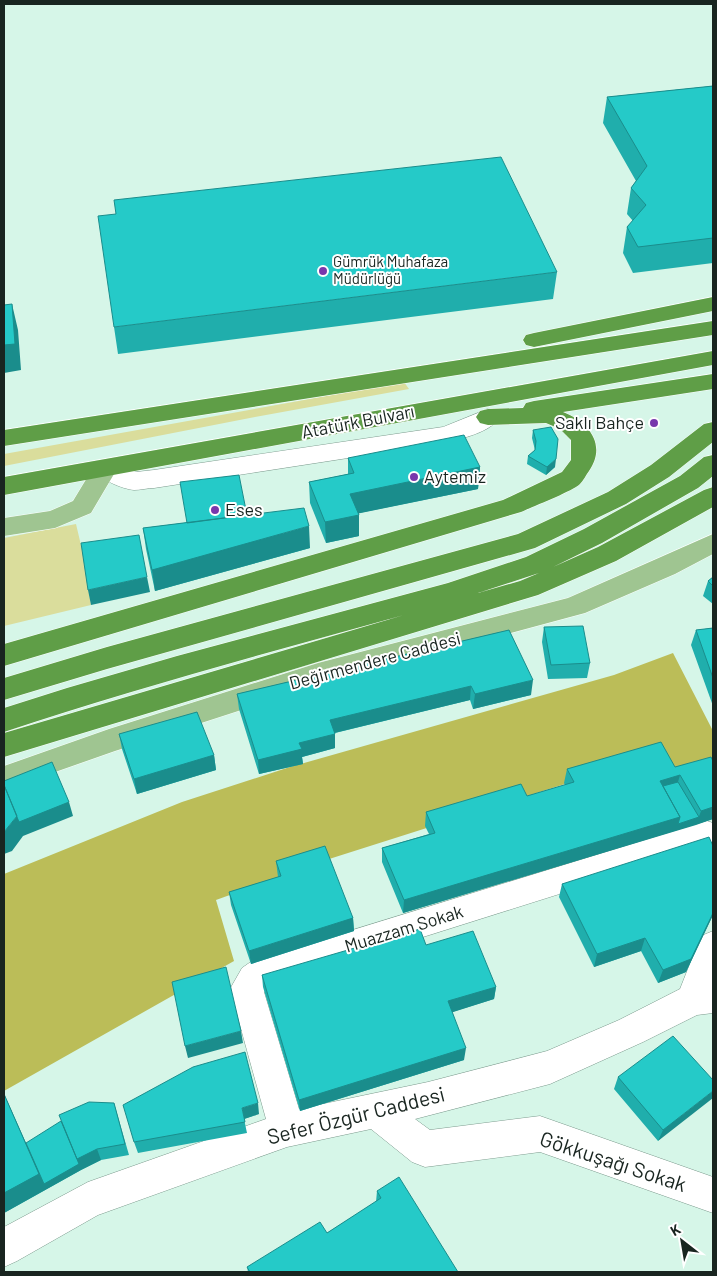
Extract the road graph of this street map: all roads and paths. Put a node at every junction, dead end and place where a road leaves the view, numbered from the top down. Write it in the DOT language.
graph roads {
  1 [pos="713,304"];
  2 [pos="713,328"];
  3 [pos="713,358"];
  4 [pos="713,381"];
  5 [pos="216,404"];
  6 [pos="488,417"];
  7 [pos="713,430"];
  8 [pos="4,438"];
  9 [pos="153,461"];
  10 [pos="713,463"];
  11 [pos="105,469"];
  12 [pos="4,486"];
  13 [pos="713,496"];
  14 [pos="4,527"];
  15 [pos="713,543"];
  16 [pos="4,655"];
  17 [pos="4,689"];
  18 [pos="4,720"];
  19 [pos="4,745"];
  20 [pos="4,778"];
  21 [pos="710,837"];
  22 [pos="713,946"];
  23 [pos="703,999"];
  24 [pos="375,1110"];
  25 [pos="287,1129"];
  26 [pos="713,1195"];
  27 [pos="4,1248"];
  1 -- 5 [label="highway"];
  2 -- 5 [label="highway, Atatürk Bulvarı"];
  3 -- 9 [label="highway, Atatürk Bulvarı"];
  4 -- 6 [label="highway"];
  5 -- 8 [label="highway, Atatürk Bulvarı"];
  6 -- 9 [label="highway"];
  6 -- 11 [label="street"];
  6 -- 16 [label="highway"];
  7 -- 17 [label="highway"];
  9 -- 11 [label="highway, Atatürk Bulvarı"];
  10 -- 18 [label="highway"];
  11 -- 12 [label="highway, Atatürk Bulvarı"];
  11 -- 14 [label="main road"];
  13 -- 19 [label="highway"];
  15 -- 20 [label="main road, Değirmendere Caddesi"];
  21 -- 25 [label="street, Muazzam Sokak"];
  22 -- 23 [label="street"];
  23 -- 24 [label="street, Sefer Özgür Caddesi"];
  24 -- 25 [label="street, Sefer Özgür Caddesi"];
  24 -- 26 [label="street, Gökkuşağı Sokak"];
  25 -- 27 [label="street, Sefer Özgür Caddesi"];
}
